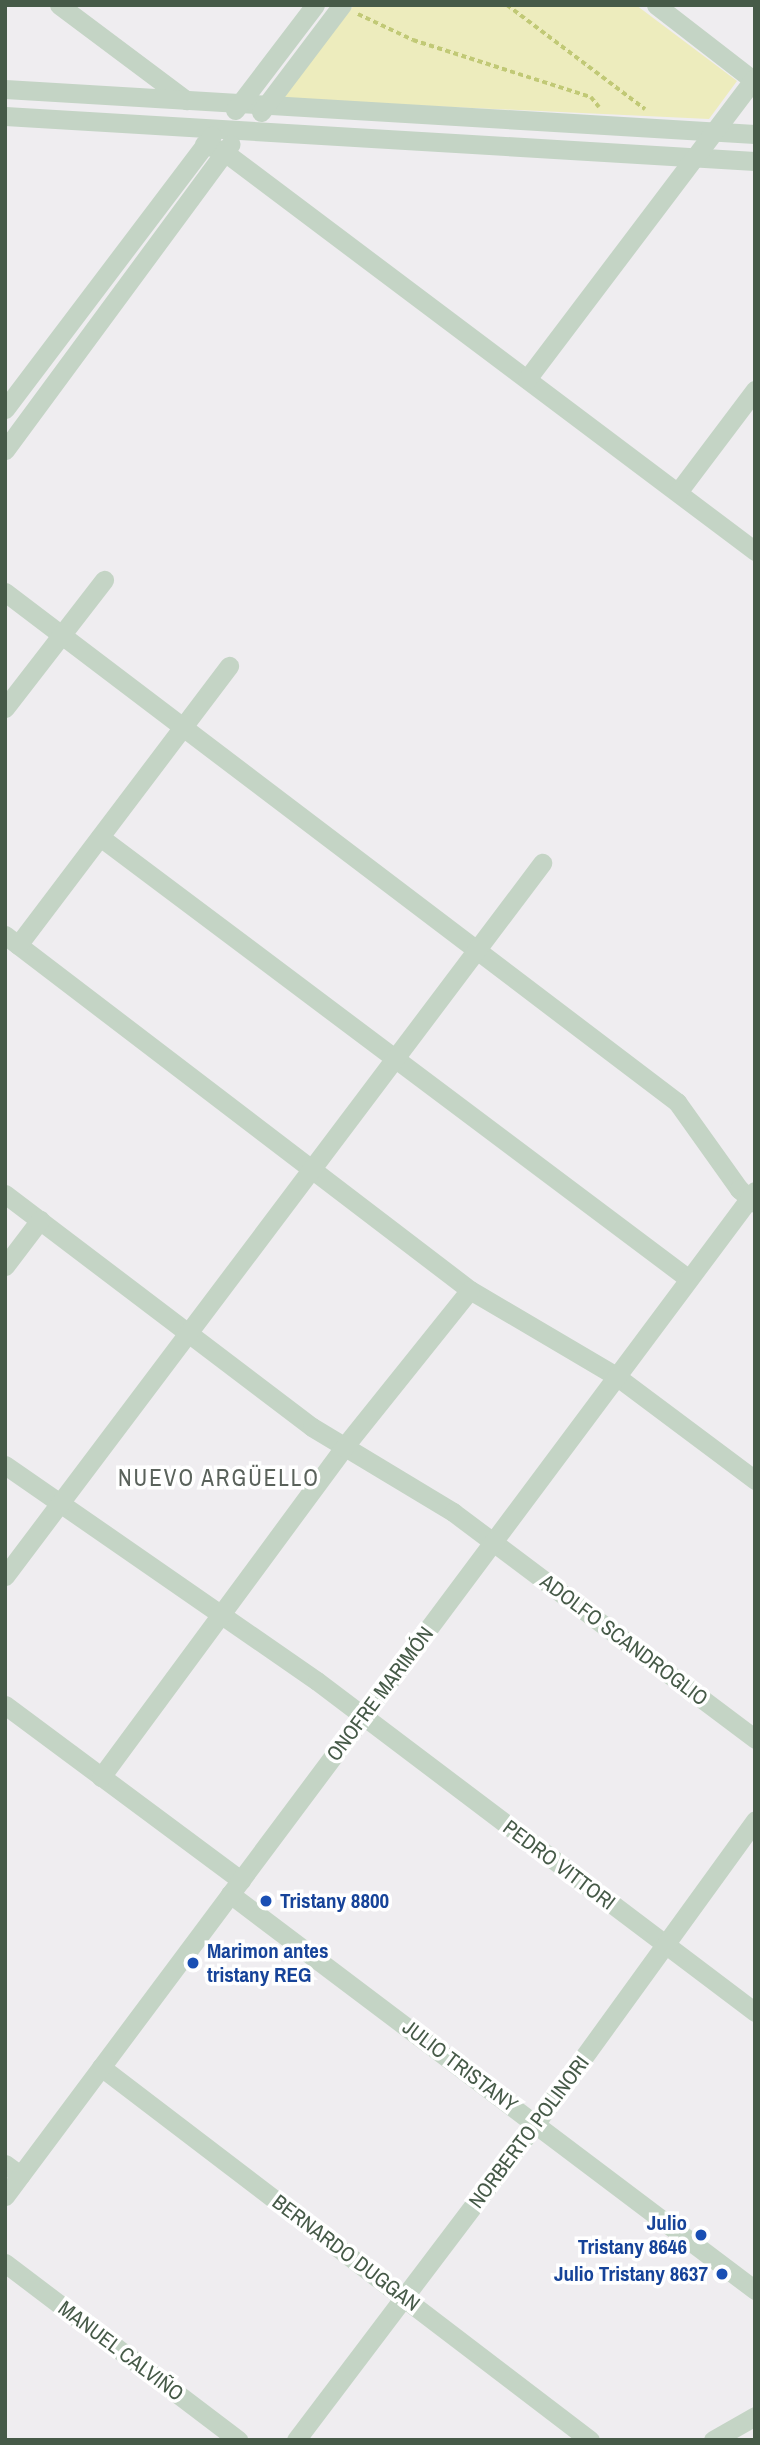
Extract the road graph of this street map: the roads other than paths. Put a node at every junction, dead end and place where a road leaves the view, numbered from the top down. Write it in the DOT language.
graph roads {
  1 [pos="59,5"];
  2 [pos="315,5"];
  3 [pos="342,5"];
  4 [pos="656,5"];
  5 [pos="754,79"];
  6 [pos="5,89"];
  7 [pos="186,100"];
  8 [pos="242,103"];
  9 [pos="268,105"];
  10 [pos="5,116"];
  11 [pos="218,129"];
  12 [pos="244,131"];
  13 [pos="713,131"];
  14 [pos="755,134"];
  15 [pos="204,144"];
  16 [pos="223,151"];
  17 [pos="694,157"];
  18 [pos="755,161"];
  19 [pos="527,379"];
  20 [pos="755,390"];
  21 [pos="5,409"];
  22 [pos="5,450"];
  23 [pos="678,492"];
  24 [pos="755,551"];
  25 [pos="104,580"];
  26 [pos="5,592"];
  27 [pos="62,636"];
  28 [pos="229,666"];
  29 [pos="5,708"];
  30 [pos="184,725"];
  31 [pos="100,837"];
  32 [pos="542,863"];
  33 [pos="12,940"];
  34 [pos="478,950"];
  35 [pos="396,1058"];
  36 [pos="311,1170"];
  37 [pos="5,1194"];
  38 [pos="753,1198"];
  39 [pos="40,1220"];
  40 [pos="5,1266"];
  41 [pos="689,1279"];
  42 [pos="470,1290"];
  43 [pos="189,1333"];
  44 [pos="616,1376"];
  45 [pos="344,1447"];
  46 [pos="5,1465"];
  47 [pos="755,1480"];
  48 [pos="59,1506"];
  49 [pos="494,1541"];
  50 [pos="5,1576"];
  51 [pos="221,1617"];
  52 [pos="5,1705"];
  53 [pos="364,1716"];
  54 [pos="755,1739"];
  55 [pos="101,1777"];
  56 [pos="755,1820"];
  57 [pos="236,1887"];
  58 [pos="666,1947"];
  59 [pos="755,2012"];
  60 [pos="100,2067"];
  61 [pos="536,2123"];
  62 [pos="13,2170"];
  63 [pos="5,2196"];
  64 [pos="5,2263"];
  65 [pos="755,2290"];
  66 [pos="405,2298"];
  67 [pos="755,2416"];
  68 [pos="237,2440"];
  69 [pos="296,2440"];
  70 [pos="590,2440"];
  71 [pos="713,2440"];
  1 -- 7 [label="street"];
  2 -- 8 [label="street"];
  3 -- 9 [label="street"];
  4 -- 5 [label="street"];
  5 -- 13 [label="street"];
  6 -- 7 [label="street"];
  7 -- 8 [label="street"];
  8 -- 9 [label="street"];
  8 -- 11 [label="street"];
  9 -- 12 [label="street"];
  9 -- 13 [label="street"];
  10 -- 11 [label="street"];
  11 -- 12 [label="street"];
  11 -- 15 [label="street"];
  12 -- 16 [label="street"];
  12 -- 17 [label="street"];
  13 -- 14 [label="street"];
  13 -- 17 [label="street"];
  15 -- 16 [label="street"];
  15 -- 21 [label="street"];
  16 -- 19 [label="street"];
  16 -- 22 [label="street"];
  17 -- 18 [label="street"];
  17 -- 19 [label="street"];
  19 -- 23 [label="street"];
  20 -- 23 [label="street"];
  23 -- 24 [label="street"];
  25 -- 27 [label="street"];
  26 -- 27 [label="street"];
  27 -- 29 [label="street"];
  27 -- 30 [label="street"];
  28 -- 30 [label="street"];
  30 -- 31 [label="street"];
  30 -- 34 [label="street"];
  31 -- 33 [label="street"];
  31 -- 35 [label="street"];
  32 -- 34 [label="street"];
  33 -- 36 [label="street"];
  34 -- 35 [label="street"];
  34 -- 38 [label="street"];
  35 -- 36 [label="street"];
  35 -- 41 [label="street"];
  36 -- 42 [label="street"];
  36 -- 43 [label="street"];
  37 -- 39 [label="street, ADOLFO SCANDROGLIO"];
  38 -- 41 [label="street, ONOFRE MARIMÓN"];
  39 -- 40 [label="street"];
  39 -- 43 [label="street, ADOLFO SCANDROGLIO"];
  41 -- 44 [label="street, ONOFRE MARIMÓN"];
  42 -- 44 [label="street"];
  42 -- 45 [label="street"];
  43 -- 45 [label="street, ADOLFO SCANDROGLIO"];
  43 -- 48 [label="street"];
  44 -- 47 [label="street"];
  44 -- 49 [label="street, ONOFRE MARIMÓN"];
  45 -- 49 [label="street, ADOLFO SCANDROGLIO"];
  45 -- 51 [label="street"];
  46 -- 48 [label="street, PEDRO VITTORI"];
  48 -- 50 [label="street"];
  48 -- 51 [label="street, PEDRO VITTORI"];
  49 -- 53 [label="street, ONOFRE MARIMÓN"];
  49 -- 54 [label="street, ADOLFO SCANDROGLIO"];
  51 -- 53 [label="street, PEDRO VITTORI"];
  51 -- 55 [label="street"];
  52 -- 55 [label="street, JULIO TRISTANY"];
  53 -- 57 [label="street, ONOFRE MARIMÓN"];
  53 -- 58 [label="street, PEDRO VITTORI"];
  55 -- 57 [label="street, JULIO TRISTANY"];
  56 -- 58 [label="street, NORBERTO POLINORI"];
  57 -- 60 [label="street, ONOFRE MARIMÓN"];
  57 -- 61 [label="street, JULIO TRISTANY"];
  58 -- 59 [label="street, PEDRO VITTORI"];
  58 -- 61 [label="street, NORBERTO POLINORI"];
  60 -- 62 [label="street, ONOFRE MARIMÓN"];
  60 -- 66 [label="street, BERNARDO DUGGAN"];
  61 -- 65 [label="street, JULIO TRISTANY"];
  61 -- 66 [label="street, NORBERTO POLINORI"];
  62 -- 63 [label="street, ONOFRE MARIMÓN"];
  64 -- 68 [label="street, MANUEL CALVIÑO"];
  66 -- 69 [label="street, NORBERTO POLINORI"];
  66 -- 70 [label="street, BERNARDO DUGGAN"];
  67 -- 71 [label="street"];
}
